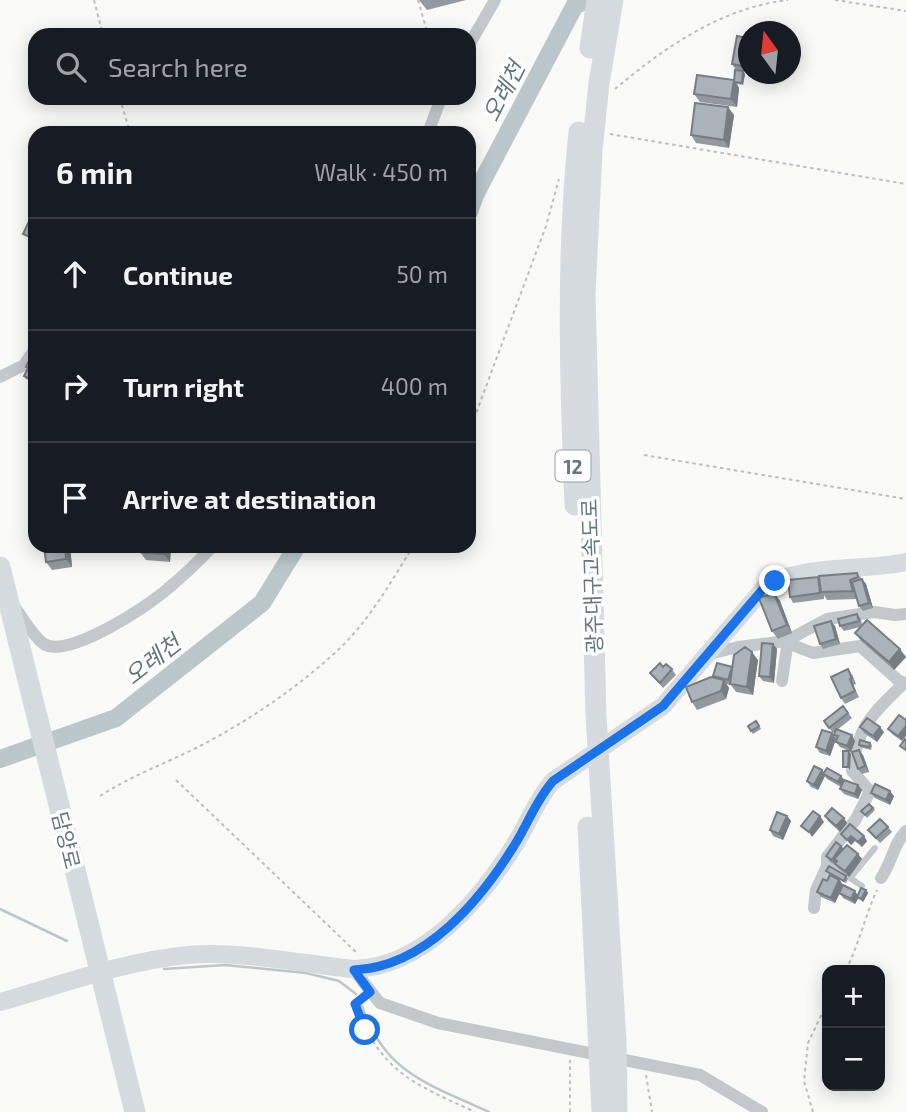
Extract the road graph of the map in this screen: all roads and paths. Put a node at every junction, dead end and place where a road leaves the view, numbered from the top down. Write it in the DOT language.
graph roads {
  1 [pos="94,0"];
  2 [pos="418,0"];
  3 [pos="495,0"];
  4 [pos="597,0"];
  5 [pos="612,0"];
  6 [pos="835,0"];
  7 [pos="906,11"];
  8 [pos="101,28"];
  9 [pos="426,28"];
  10 [pos="476,33"];
  11 [pos="122,105"];
  12 [pos="438,105"];
  13 [pos="128,126"];
  14 [pos="431,126"];
  15 [pos="611,134"];
  16 [pos="906,184"];
  17 [pos="582,206"];
  18 [pos="28,358"];
  19 [pos="0,377"];
  20 [pos="644,455"];
  21 [pos="906,499"];
  22 [pos="205,553"];
  23 [pos="409,553"];
  24 [pos="906,562"];
  25 [pos="0,567"];
  26 [pos="7,597"];
  27 [pos="906,614"];
  28 [pos="788,640"];
  29 [pos="709,654"];
  30 [pos="782,681"];
  31 [pos="905,683"];
  32 [pos="176,779"];
  33 [pos="100,796"];
  34 [pos="906,831"];
  35 [pos="875,848"];
  36 [pos="827,863"];
  37 [pos="850,878"];
  38 [pos="881,878"];
  39 [pos="862,886"];
  40 [pos="814,908"];
  41 [pos="849,965"];
  42 [pos="362,969"];
  43 [pos="370,992"];
  44 [pos="0,1002"];
  45 [pos="822,1014"];
  46 [pos="571,1049"];
  47 [pos="644,1063"];
  48 [pos="608,1076"];
  49 [pos="135,1112"];
  50 [pos="475,1112"];
  51 [pos="570,1112"];
  52 [pos="602,1112"];
  53 [pos="617,1112"];
  54 [pos="652,1112"];
  55 [pos="762,1112"];
  56 [pos="813,1112"];
  1 -- 8 [label="path"];
  2 -- 9 [label="path"];
  3 -- 10 [label="street"];
  4 -- 17 [label="highway, 광주대구고속도로 / 12"];
  5 -- 17 [label="highway, 광주대구고속도로 / 12"];
  6 -- 7 [label="path"];
  11 -- 13 [label="path"];
  12 -- 14 [label="street"];
  15 -- 16 [label="path"];
  17 -- 48 [label="highway, 광주대구고속도로 / 12"];
  18 -- 19 [label="street"];
  20 -- 21 [label="path"];
  22 -- 26 [label="street"];
  23 -- 33 [label="path"];
  24 -- 29 [label="street"];
  25 -- 26 [label="highway, 담양로"];
  26 -- 49 [label="highway, 담양로"];
  27 -- 28 [label="street"];
  28 -- 29 [label="street"];
  28 -- 30 [label="street"];
  28 -- 31 [label="street"];
  29 -- 42 [label="street"];
  31 -- 36 [label="street"];
  32 -- 42 [label="path"];
  34 -- 38 [label="street"];
  35 -- 37 [label="lane"];
  36 -- 37 [label="lane"];
  36 -- 40 [label="street"];
  37 -- 39 [label="lane"];
  38 -- 41 [label="path"];
  42 -- 43 [label="street"];
  42 -- 44 [label="street"];
  43 -- 46 [label="street"];
  43 -- 50 [label="path"];
  45 -- 56 [label="path"];
  46 -- 47 [label="street"];
  46 -- 51 [label="path"];
  47 -- 54 [label="path"];
  47 -- 55 [label="street"];
  48 -- 52 [label="highway, 광주대구고속도로 / 12"];
  48 -- 53 [label="highway, 광주대구고속도로 / 12"];
}
